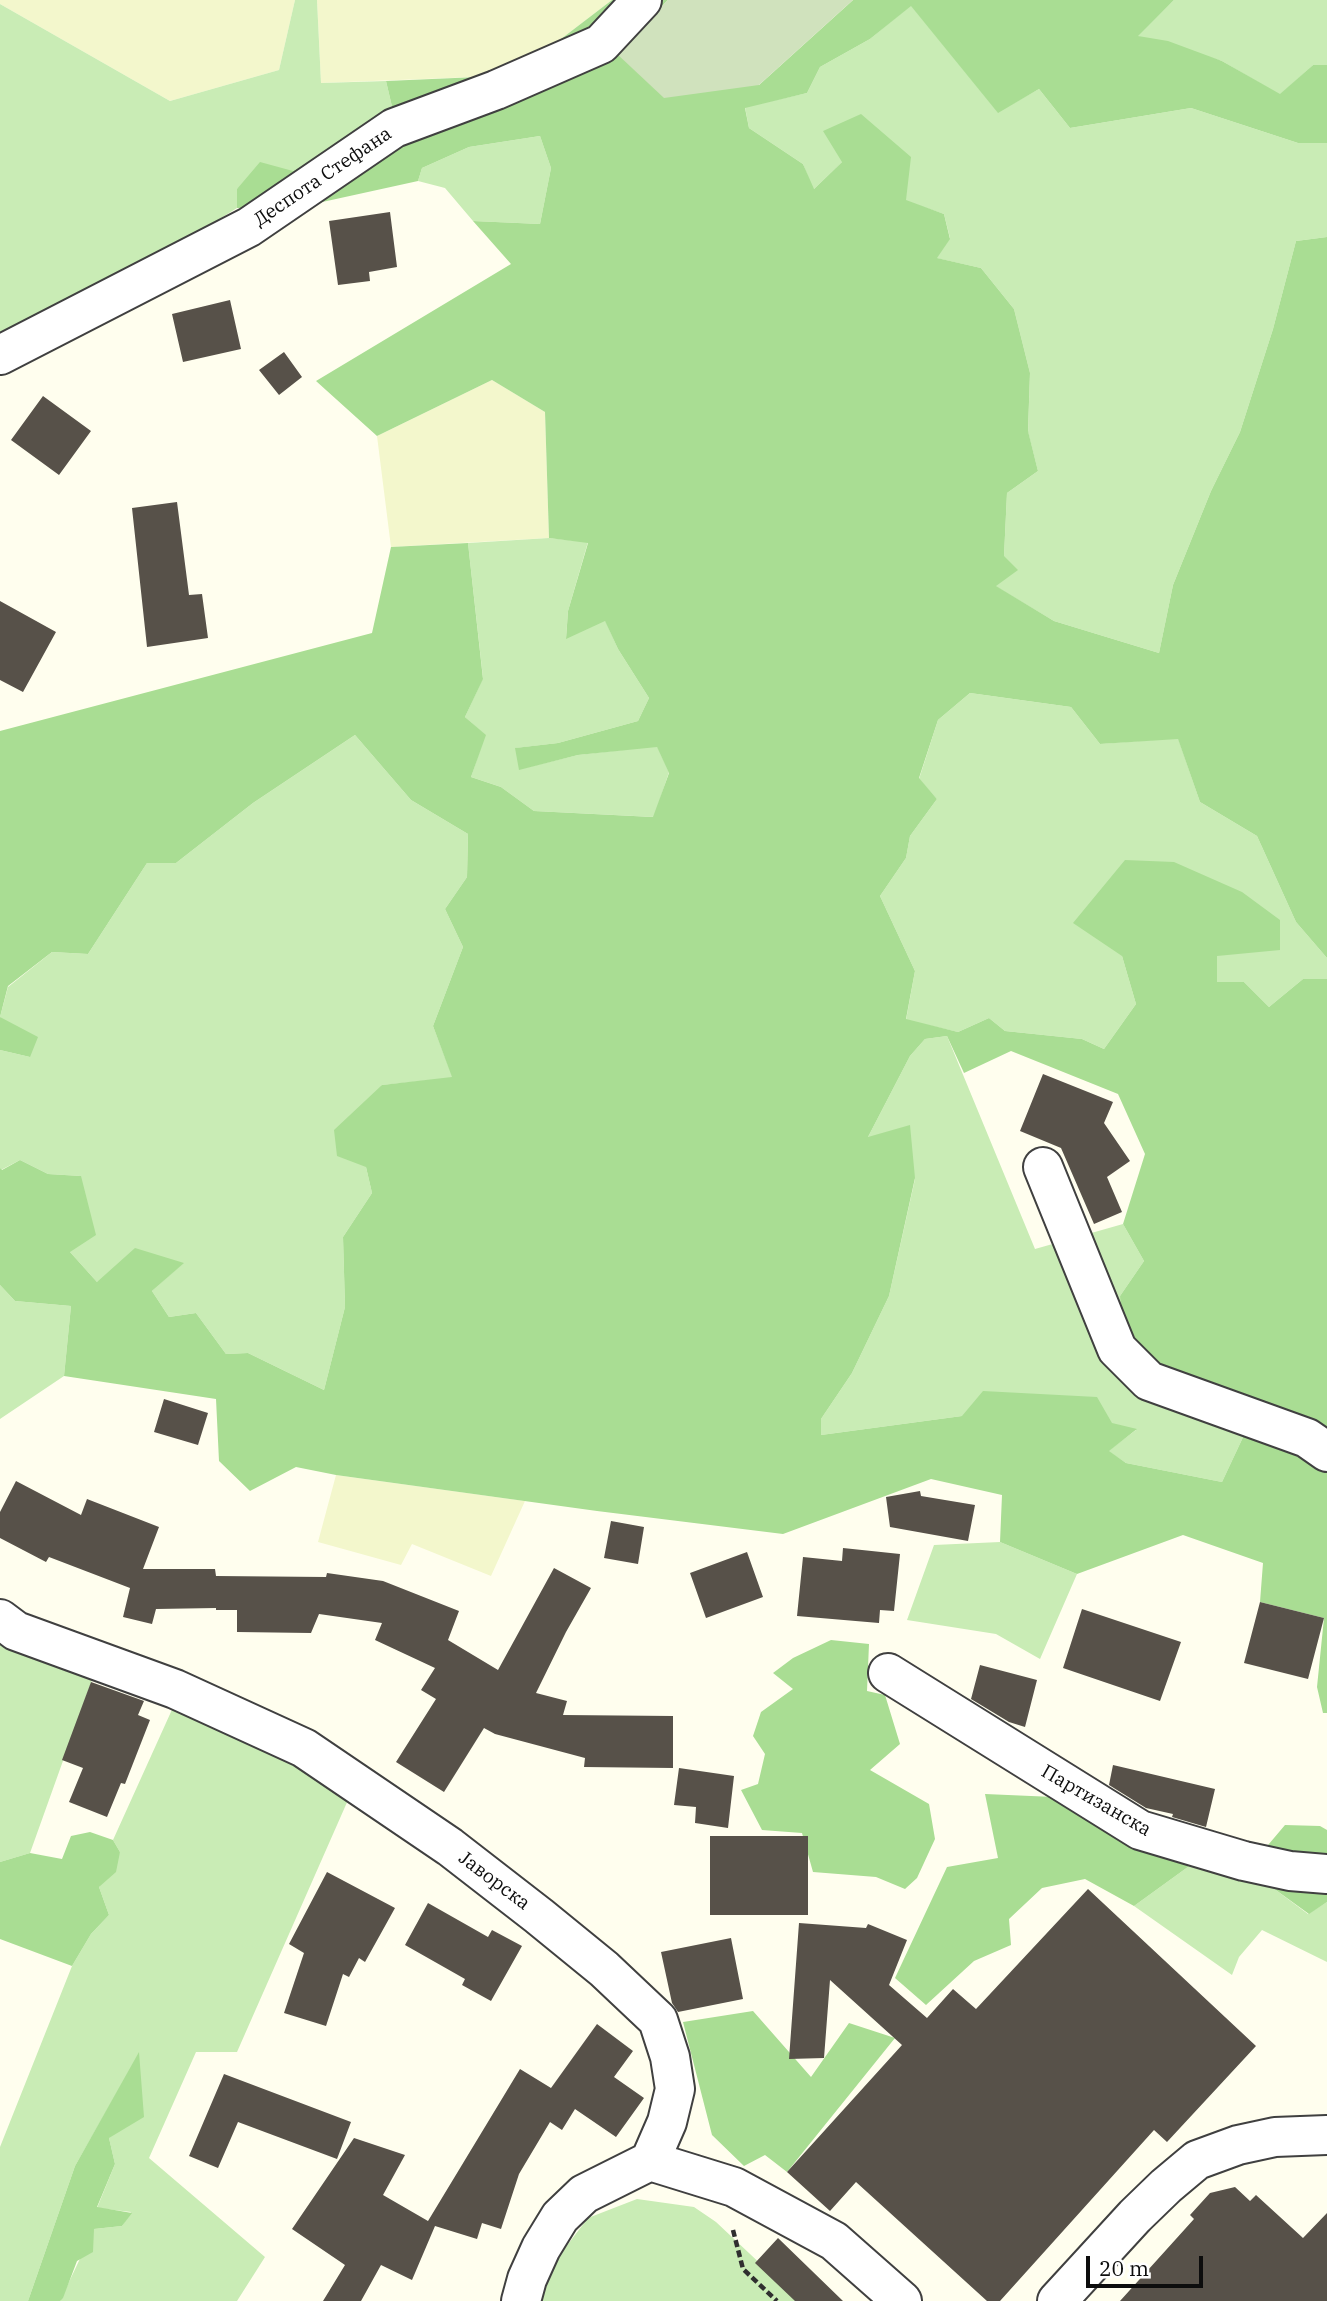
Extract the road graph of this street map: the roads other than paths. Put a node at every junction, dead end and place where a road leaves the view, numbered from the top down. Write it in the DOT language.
graph roads {
  1 [pos="642,0"];
  2 [pos="0,355"];
  3 [pos="1043,1167"];
  4 [pos="1327,1452"];
  5 [pos="0,1619"];
  6 [pos="888,1672"];
  7 [pos="1327,1874"];
  8 [pos="1327,2135"];
  9 [pos="650,2161"];
  10 [pos="521,2301"];
  11 [pos="902,2301"];
  12 [pos="1058,2301"];
  1 -- 2 [label="street, Деспота Стефана"];
  3 -- 4 [label="street"];
  5 -- 9 [label="street, Јаворска"];
  6 -- 7 [label="street, Партизанска"];
  8 -- 12 [label="street"];
  9 -- 10 [label="street"];
  9 -- 11 [label="street"];
}
